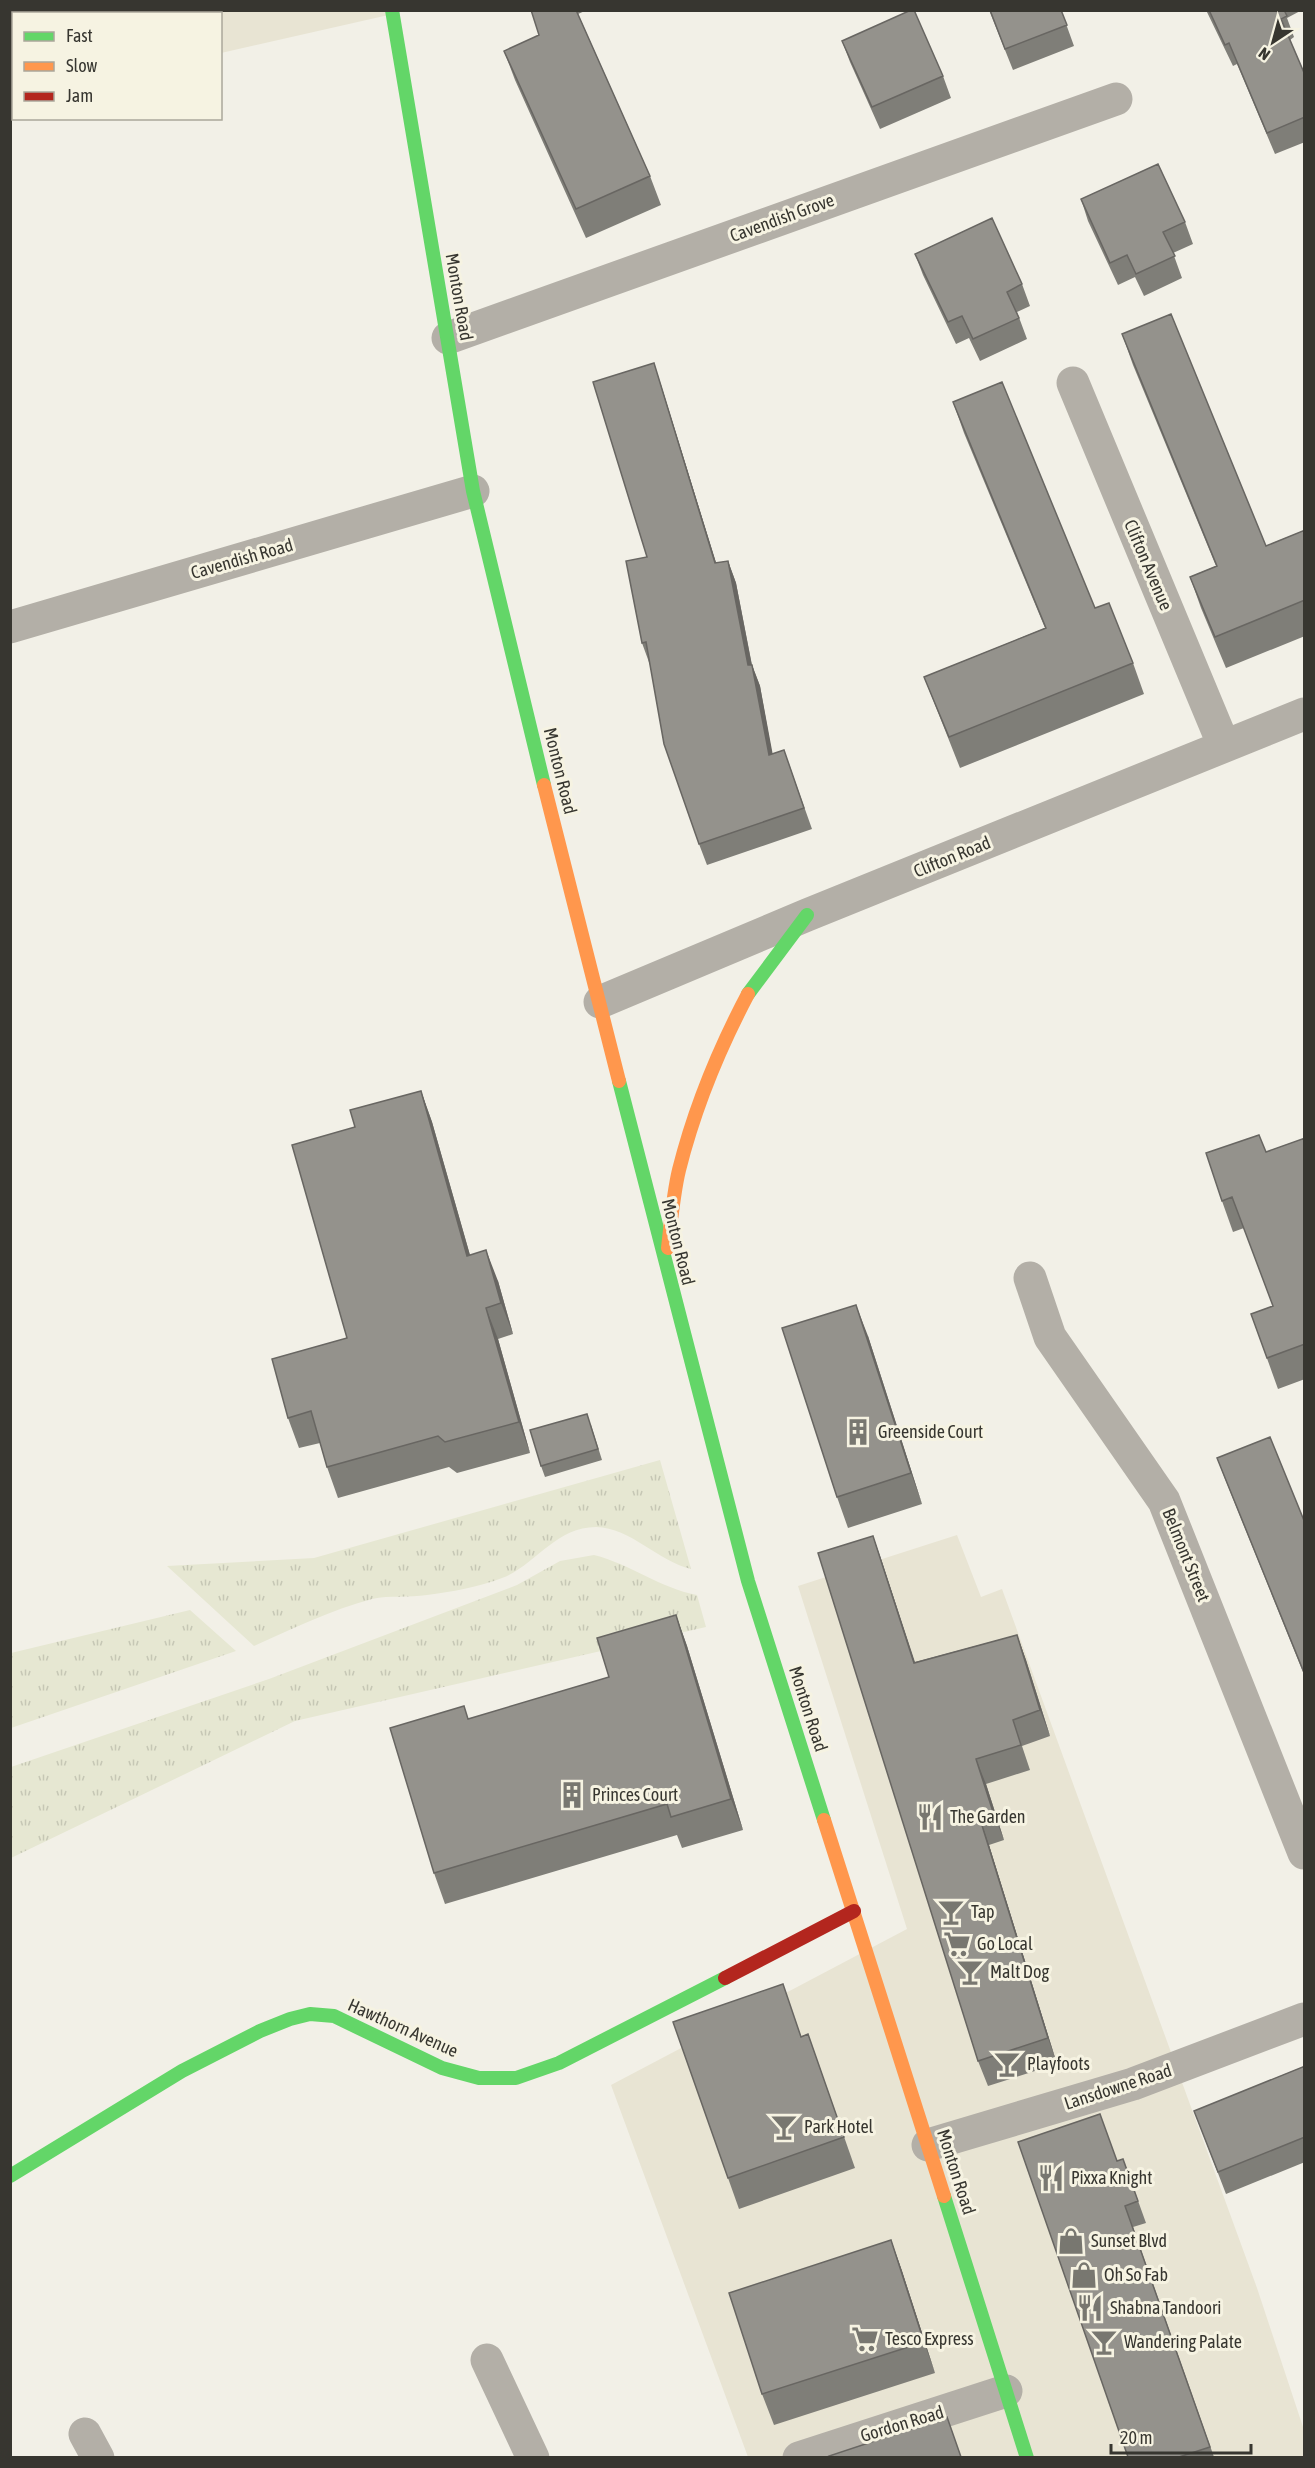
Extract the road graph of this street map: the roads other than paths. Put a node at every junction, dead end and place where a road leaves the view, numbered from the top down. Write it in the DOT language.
graph roads {
  1 [pos="392,10"];
  2 [pos="1116,99"];
  3 [pos="448,338"];
  4 [pos="1072,383"];
  5 [pos="473,491"];
  6 [pos="10,627"];
  7 [pos="1305,714"];
  8 [pos="1224,747"];
  9 [pos="807,915"];
  10 [pos="600,1002"];
  11 [pos="666,1267"];
  12 [pos="1030,1278"];
  13 [pos="1305,1853"];
  14 [pos="854,1911"];
  15 [pos="1305,2019"];
  16 [pos="928,2145"];
  17 [pos="10,2176"];
  18 [pos="487,2360"];
  19 [pos="1006,2391"];
  20 [pos="533,2457"];
  21 [pos="799,2457"];
  22 [pos="1027,2457"];
  1 -- 3 [label="main road, Monton Road"];
  2 -- 3 [label="street, Cavendish Grove"];
  3 -- 5 [label="main road, Monton Road"];
  4 -- 8 [label="street, Clifton Avenue"];
  5 -- 6 [label="street, Cavendish Road"];
  5 -- 10 [label="main road, Monton Road"];
  7 -- 8 [label="street, Clifton Road"];
  8 -- 9 [label="street, Clifton Road"];
  9 -- 10 [label="street, Clifton Road"];
  9 -- 11 [label="main road"];
  10 -- 11 [label="main road, Monton Road"];
  11 -- 14 [label="main road, Monton Road"];
  12 -- 13 [label="street, Belmont Street"];
  14 -- 16 [label="main road, Monton Road"];
  14 -- 17 [label="main road, Hawthorn Avenue"];
  15 -- 16 [label="street, Lansdowne Road"];
  16 -- 19 [label="main road, Monton Road"];
  18 -- 20 [label="street"];
  19 -- 21 [label="street, Gordon Road"];
  19 -- 22 [label="main road, Monton Road"];
}
